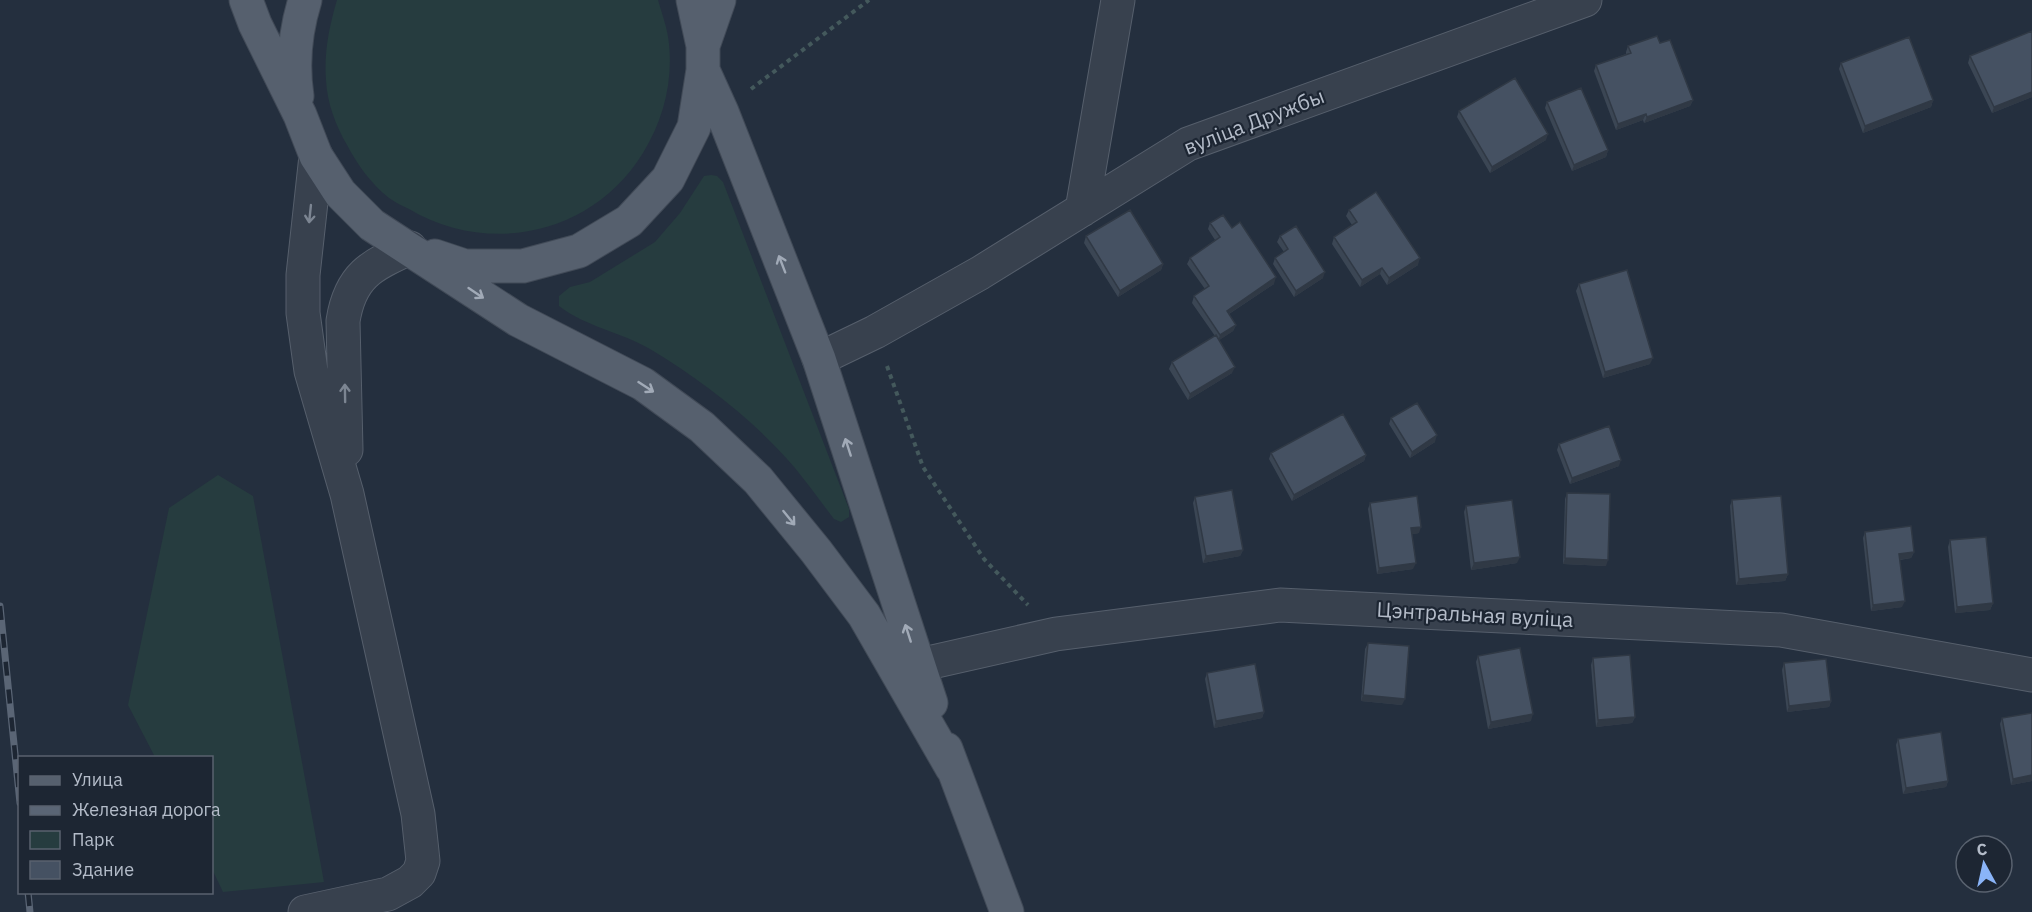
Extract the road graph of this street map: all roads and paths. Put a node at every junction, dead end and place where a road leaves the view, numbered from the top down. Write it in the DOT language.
graph roads {
  1 [pos="246,0"];
  2 [pos="305,0"];
  3 [pos="693,0"];
  4 [pos="719,0"];
  5 [pos="869,0"];
  6 [pos="1118,0"];
  7 [pos="1585,0"];
  8 [pos="703,58"];
  9 [pos="722,111"];
  10 [pos="300,115"];
  11 [pos="316,156"];
  12 [pos="1082,210"];
  13 [pos="410,248"];
  14 [pos="875,332"];
  15 [pos="819,359"];
  16 [pos="347,494"];
  17 [pos="1056,634"];
  18 [pos="919,665"];
  19 [pos="2032,675"];
  20 [pos="952,768"];
  21 [pos="305,912"];
  22 [pos="1007,912"];
  1 -- 10 [label="main road"];
  2 -- 10 [label="main road"];
  3 -- 8 [label="main road"];
  4 -- 8 [label="main road"];
  5 -- 9 [label="path"];
  6 -- 12 [label="street"];
  7 -- 12 [label="street, вуліца Дружбы"];
  8 -- 9 [label="main road"];
  8 -- 13 [label="main road"];
  15 -- 9 [label="main road, one-way"];
  10 -- 11 [label="main road"];
  11 -- 13 [label="main road"];
  11 -- 16 [label="street, one-way"];
  12 -- 14 [label="street, вуліца Дружбы"];
  16 -- 13 [label="street, one-way"];
  13 -- 20 [label="main road, one-way"];
  14 -- 15 [label="street, вуліца Дружбы"];
  14 -- 17 [label="path"];
  18 -- 15 [label="main road, one-way"];
  16 -- 21 [label="street"];
  17 -- 18 [label="street, Цэнтральная вуліца"];
  17 -- 19 [label="street, Цэнтральная вуліца"];
  18 -- 20 [label="main road"];
  20 -- 22 [label="main road"];
}
